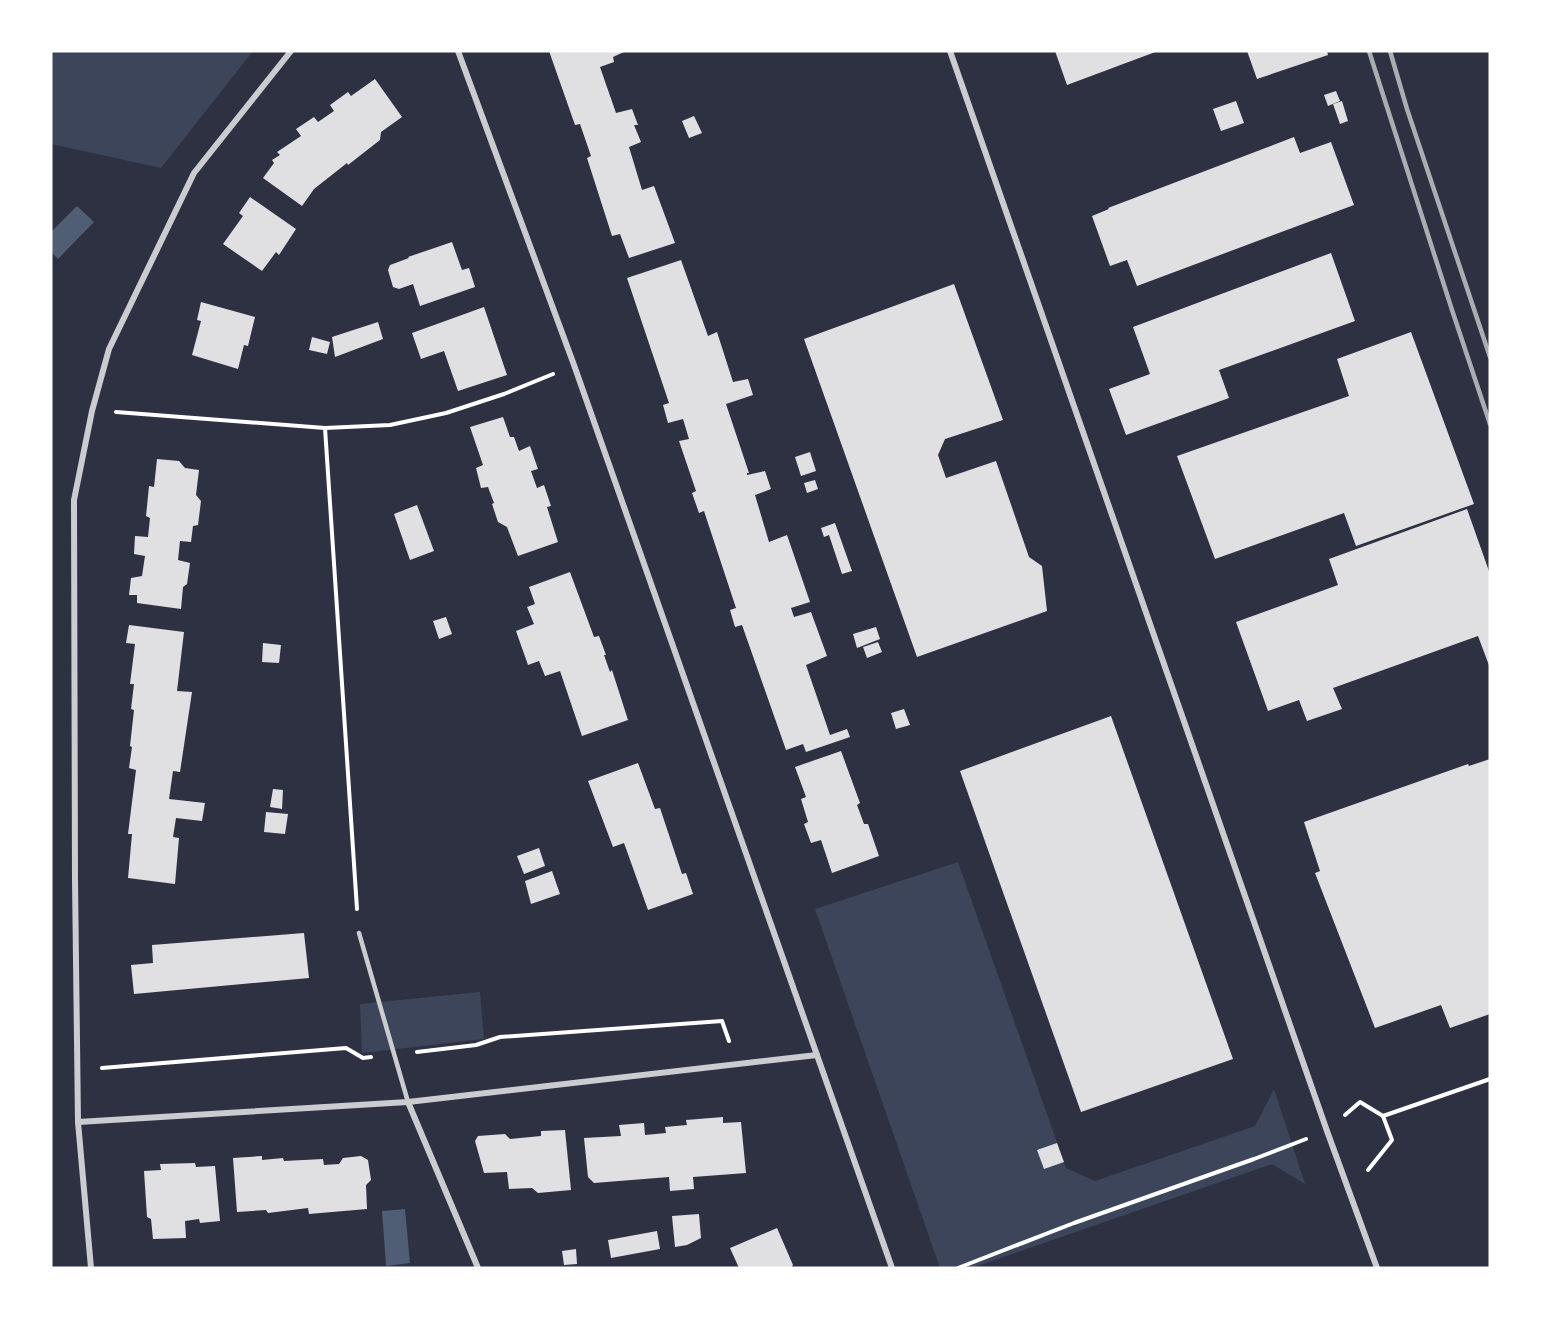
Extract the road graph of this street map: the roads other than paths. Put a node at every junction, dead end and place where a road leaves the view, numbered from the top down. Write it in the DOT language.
graph roads {
  1 [pos="291,51"];
  2 [pos="458,51"];
  3 [pos="951,51"];
  4 [pos="359,933"];
  5 [pos="818,1055"];
  6 [pos="408,1102"];
  7 [pos="78,1122"];
  8 [pos="91,1268"];
  9 [pos="478,1268"];
  10 [pos="892,1268"];
  11 [pos="1377,1268"];
  1 -- 7 [label="street"];
  2 -- 5 [label="street"];
  3 -- 11 [label="street"];
  4 -- 6 [label="lane"];
  5 -- 6 [label="street"];
  5 -- 10 [label="street"];
  6 -- 7 [label="street"];
  6 -- 9 [label="street"];
  7 -- 8 [label="street"];
}
